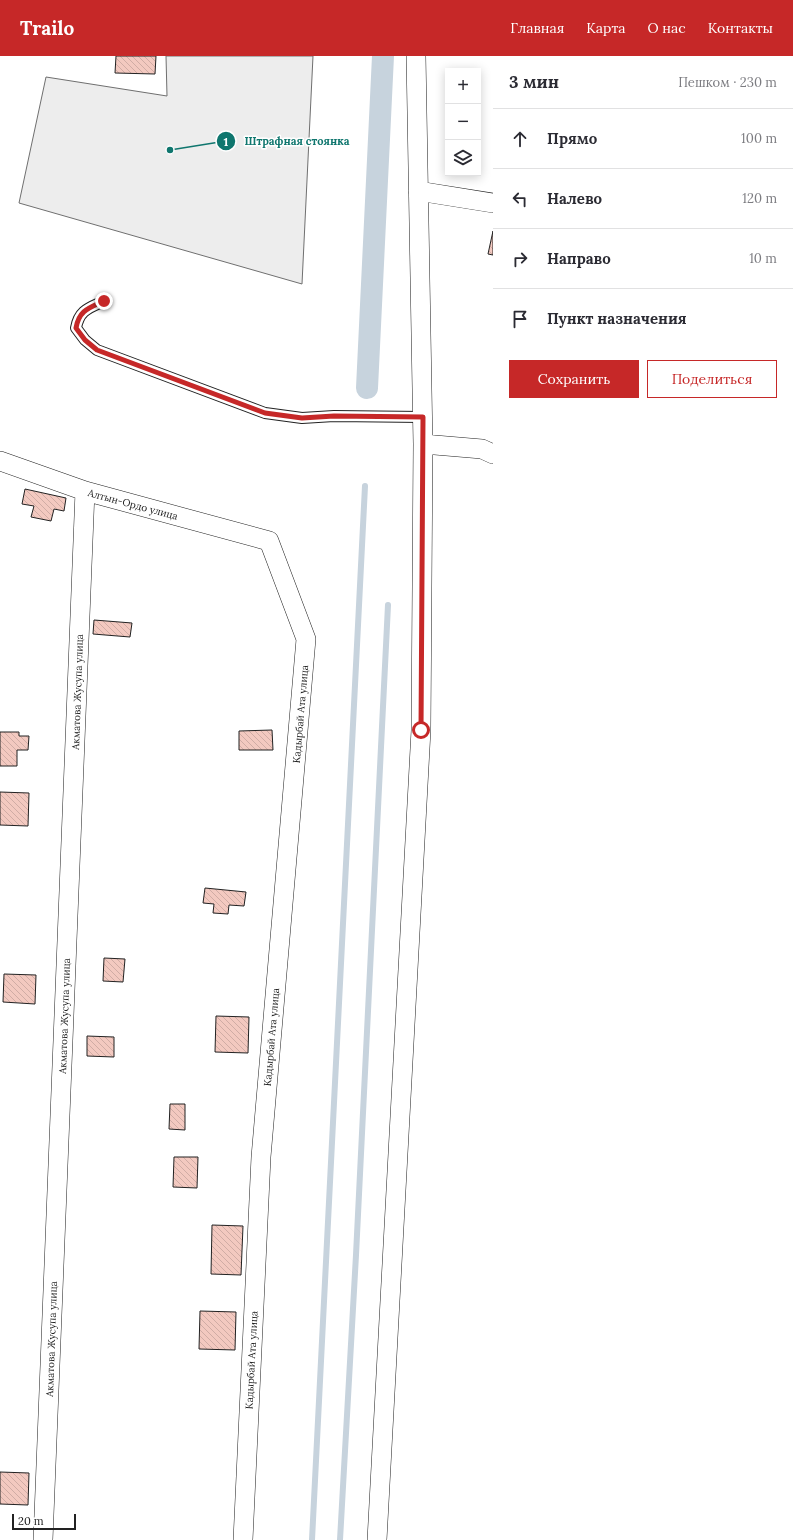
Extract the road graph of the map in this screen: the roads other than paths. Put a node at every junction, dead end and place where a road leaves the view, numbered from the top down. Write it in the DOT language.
graph roads {
  1 [pos="416,56"];
  2 [pos="418,191"];
  3 [pos="493,203"];
  4 [pos="104,301"];
  5 [pos="423,417"];
  6 [pos="424,444"];
  7 [pos="493,454"];
  8 [pos="0,461"];
  9 [pos="85,491"];
  10 [pos="269,541"];
  11 [pos="43,1540"];
  12 [pos="243,1540"];
  13 [pos="377,1540"];
  1 -- 2 [label="street"];
  2 -- 3 [label="street"];
  2 -- 5 [label="street"];
  4 -- 5 [label="lane"];
  5 -- 6 [label="street"];
  6 -- 7 [label="street"];
  6 -- 13 [label="street"];
  8 -- 9 [label="street, Алтын-Ордо улица"];
  9 -- 10 [label="street, Алтын-Ордо улица"];
  9 -- 11 [label="street, Акматова Жусупа улица"];
  10 -- 12 [label="street, Кадырбай Ата улица"];
}
